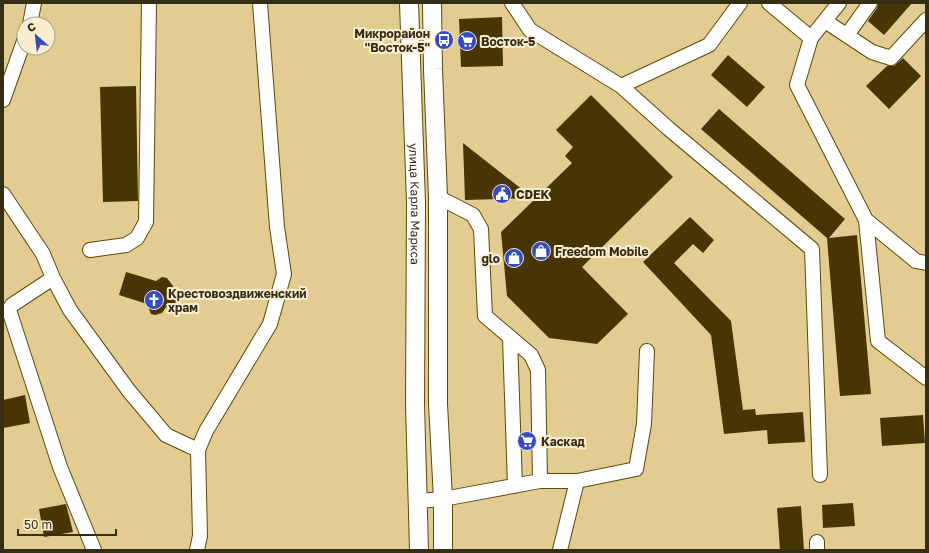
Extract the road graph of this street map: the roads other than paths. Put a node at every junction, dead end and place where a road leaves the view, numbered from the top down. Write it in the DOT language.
graph roads {
  1 [pos="34,3"];
  2 [pos="149,3"];
  3 [pos="260,3"];
  4 [pos="409,3"];
  5 [pos="432,3"];
  6 [pos="512,3"];
  7 [pos="740,3"];
  8 [pos="769,3"];
  9 [pos="839,3"];
  10 [pos="870,3"];
  11 [pos="32,16"];
  12 [pos="926,20"];
  13 [pos="825,21"];
  14 [pos="847,36"];
  15 [pos="811,38"];
  16 [pos="19,56"];
  17 [pos="621,86"];
  18 [pos="3,100"];
  19 [pos="3,194"];
  20 [pos="438,197"];
  21 [pos="866,220"];
  22 [pos="90,250"];
  23 [pos="926,263"];
  24 [pos="53,278"];
  25 [pos="510,338"];
  26 [pos="647,351"];
  27 [pos="926,378"];
  28 [pos="198,450"];
  29 [pos="820,475"];
  30 [pos="540,481"];
  31 [pos="577,481"];
  32 [pos="515,486"];
  33 [pos="443,499"];
  34 [pos="418,501"];
  35 [pos="94,550"];
  36 [pos="197,550"];
  37 [pos="419,550"];
  38 [pos="443,550"];
  39 [pos="455,550"];
  40 [pos="560,550"];
  1 -- 11 [label="lane"];
  2 -- 22 [label="lane"];
  3 -- 28 [label="lane"];
  4 -- 34 [label="main road, улица Карла Маркса"];
  5 -- 20 [label="main road, улица Карла Маркса"];
  6 -- 17 [label="lane"];
  7 -- 17 [label="lane"];
  8 -- 15 [label="lane"];
  9 -- 13 [label="lane"];
  10 -- 14 [label="lane"];
  12 -- 14 [label="lane"];
  13 -- 14 [label="lane"];
  13 -- 15 [label="lane"];
  15 -- 21 [label="lane"];
  16 -- 18 [label="lane"];
  17 -- 29 [label="lane"];
  19 -- 24 [label="lane"];
  20 -- 25 [label="lane"];
  20 -- 33 [label="main road, улица Карла Маркса"];
  21 -- 23 [label="lane"];
  21 -- 27 [label="lane"];
  24 -- 28 [label="lane"];
  24 -- 35 [label="lane"];
  25 -- 30 [label="lane"];
  25 -- 32 [label="lane"];
  26 -- 31 [label="lane"];
  28 -- 36 [label="lane"];
  30 -- 31 [label="lane"];
  30 -- 32 [label="lane"];
  31 -- 40 [label="lane"];
  32 -- 33 [label="lane"];
  33 -- 34 [label="lane"];
  33 -- 38 [label="main road"];
  33 -- 39 [label="main road"];
  34 -- 37 [label="main road, улица Карла Маркса"];
}
